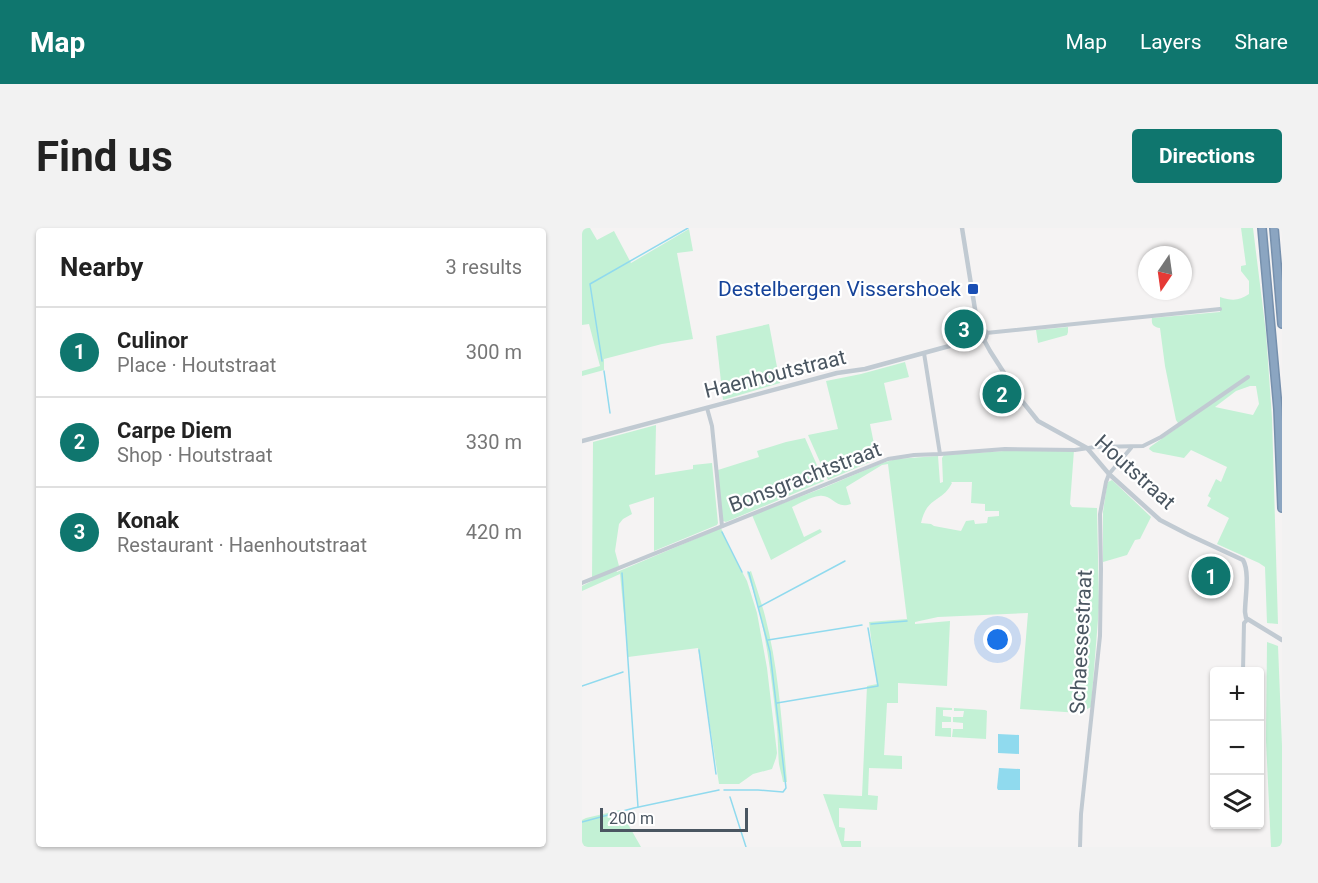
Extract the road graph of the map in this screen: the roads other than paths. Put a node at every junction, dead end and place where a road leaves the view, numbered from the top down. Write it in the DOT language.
graph roads {
  1 [pos="962,228"];
  2 [pos="1262,228"];
  3 [pos="1274,228"];
  4 [pos="1220,309"];
  5 [pos="1282,324"];
  6 [pos="978,328"];
  7 [pos="986,333"];
  8 [pos="975,339"];
  9 [pos="984,340"];
  10 [pos="924,353"];
  11 [pos="1248,377"];
  12 [pos="707,408"];
  13 [pos="582,441"];
  14 [pos="1131,447"];
  15 [pos="1087,448"];
  16 [pos="940,454"];
  17 [pos="1109,474"];
  18 [pos="1282,508"];
  19 [pos="722,525"];
  20 [pos="582,583"];
  21 [pos="1247,620"];
  22 [pos="1282,640"];
  23 [pos="1243,667"];
  24 [pos="1080,847"];
  1 -- 6 [label="street"];
  2 -- 18 [label="highway"];
  3 -- 5 [label="highway"];
  4 -- 7 [label="street"];
  6 -- 7 [label="street"];
  6 -- 8 [label="street"];
  7 -- 9 [label="street"];
  8 -- 9 [label="street"];
  8 -- 10 [label="street, Haenhoutstraat"];
  9 -- 15 [label="street, Houtstraat"];
  10 -- 12 [label="street, Haenhoutstraat"];
  10 -- 16 [label="street"];
  11 -- 14 [label="street"];
  12 -- 13 [label="street, Haenhoutstraat"];
  12 -- 19 [label="street"];
  14 -- 15 [label="street"];
  14 -- 17 [label="street, Schaessestraat"];
  15 -- 16 [label="street, Bonsgrachtstraat"];
  15 -- 17 [label="street, Houtstraat"];
  16 -- 19 [label="street, Bonsgrachtstraat"];
  17 -- 21 [label="street, Houtstraat"];
  17 -- 24 [label="street, Schaessestraat"];
  19 -- 20 [label="street, Bonsgrachtstraat"];
  21 -- 22 [label="street"];
  21 -- 23 [label="street, Houtstraat"];
}
